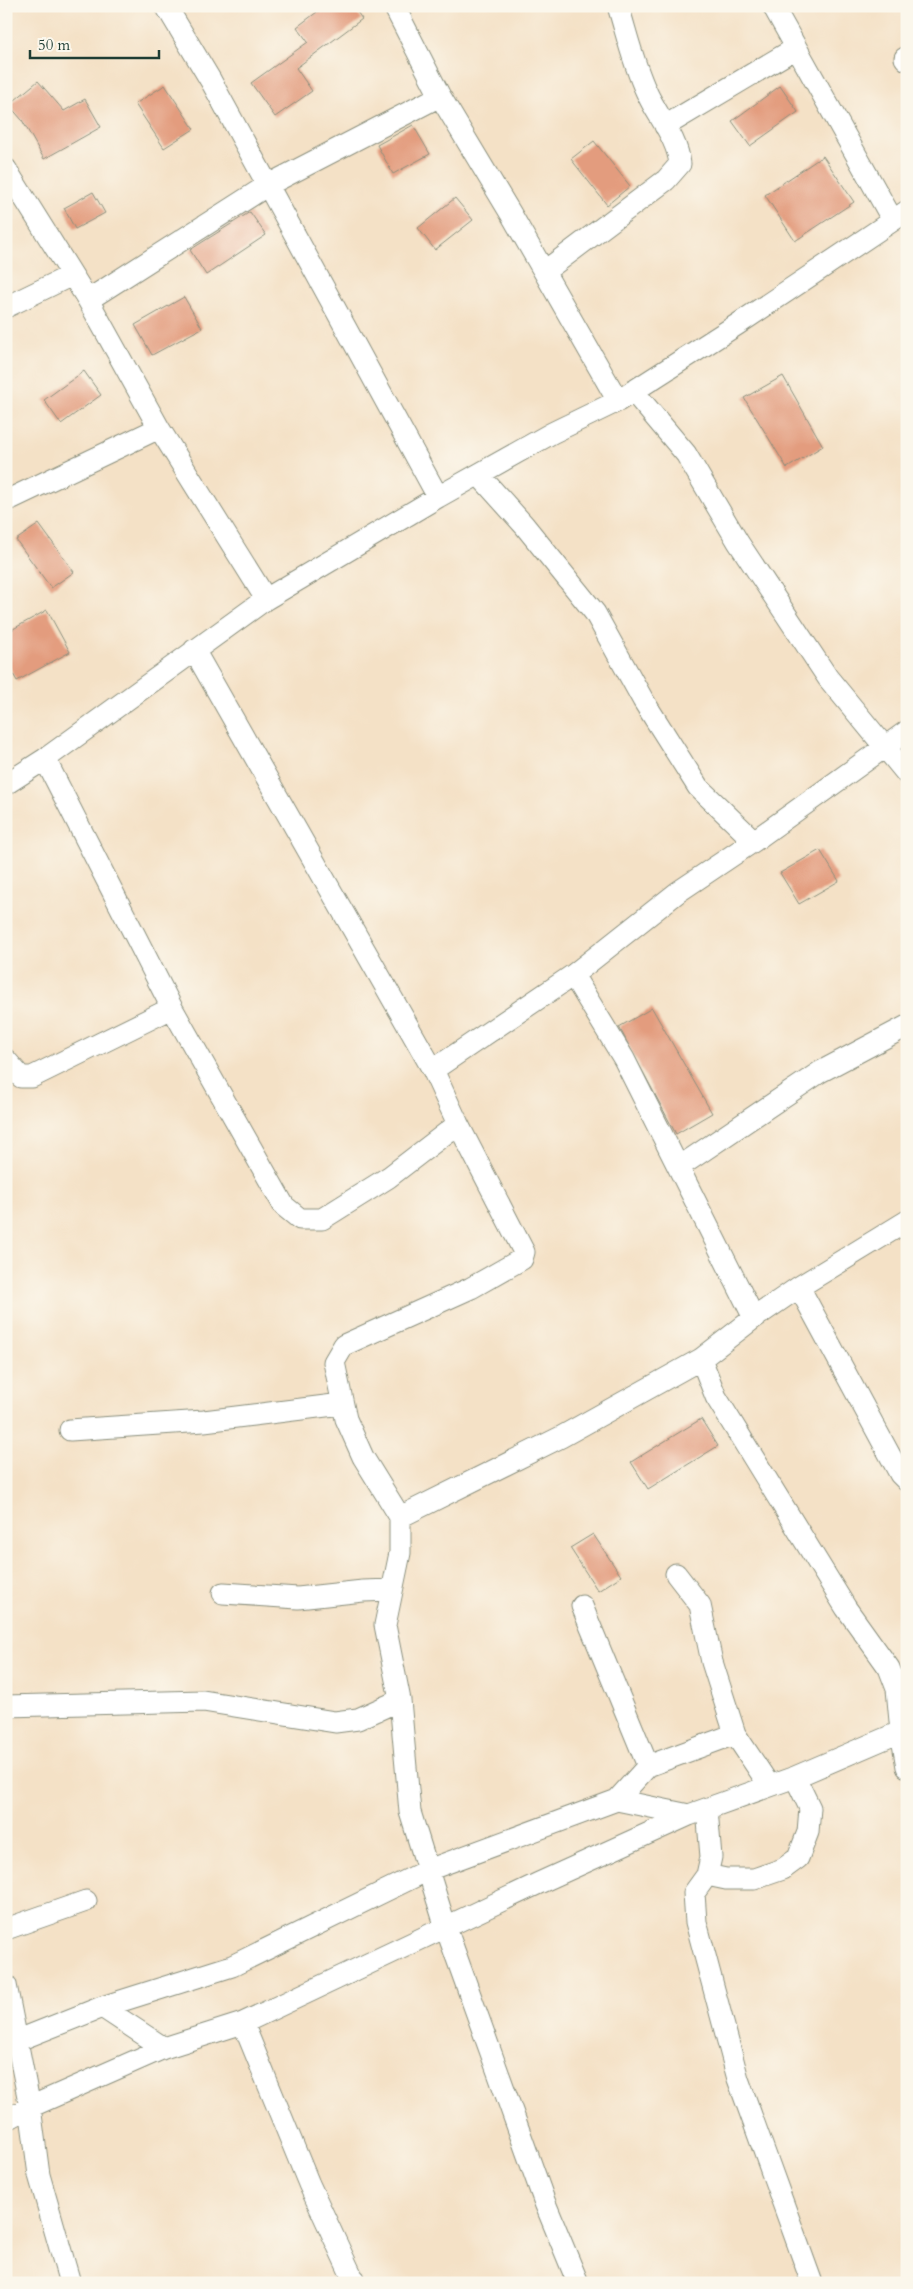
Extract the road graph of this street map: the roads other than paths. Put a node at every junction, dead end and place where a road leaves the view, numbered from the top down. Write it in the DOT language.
graph roads {
  1 [pos="166,6"];
  2 [pos="394,6"];
  3 [pos="618,6"];
  4 [pos="773,6"];
  5 [pos="796,48"];
  6 [pos="440,96"];
  7 [pos="665,126"];
  8 [pos="6,169"];
  9 [pos="268,185"];
  10 [pos="899,215"];
  11 [pos="545,271"];
  12 [pos="72,275"];
  13 [pos="88,300"];
  14 [pos="6,307"];
  15 [pos="626,396"];
  16 [pos="159,428"];
  17 [pos="479,475"];
  18 [pos="438,497"];
  19 [pos="6,501"];
  20 [pos="266,599"];
  21 [pos="194,650"];
  22 [pos="907,731"];
  23 [pos="884,747"];
  24 [pos="45,759"];
  25 [pos="907,774"];
  26 [pos="6,784"];
  27 [pos="754,841"];
  28 [pos="573,975"];
  29 [pos="172,1008"];
  30 [pos="907,1026"];
  31 [pos="6,1060"];
  32 [pos="433,1070"];
  33 [pos="458,1124"];
  34 [pos="679,1167"];
  35 [pos="907,1221"];
  36 [pos="799,1287"];
  37 [pos="754,1318"];
  38 [pos="700,1359"];
  39 [pos="342,1404"];
  40 [pos="70,1430"];
  41 [pos="907,1481"];
  42 [pos="400,1517"];
  43 [pos="676,1574"];
  44 [pos="392,1590"];
  45 [pos="223,1593"];
  46 [pos="582,1606"];
  47 [pos="400,1700"];
  48 [pos="6,1706"];
  49 [pos="904,1730"];
  50 [pos="735,1734"];
  51 [pos="648,1766"];
  52 [pos="907,1767"];
  53 [pos="795,1777"];
  54 [pos="769,1785"];
  55 [pos="617,1800"];
  56 [pos="698,1812"];
  57 [pos="428,1870"];
  58 [pos="707,1875"];
  59 [pos="86,1901"];
  60 [pos="446,1928"];
  61 [pos="6,1929"];
  62 [pos="6,1986"];
  63 [pos="102,2007"];
  64 [pos="243,2023"];
  65 [pos="11,2042"];
  66 [pos="164,2048"];
  67 [pos="30,2107"];
  68 [pos="6,2120"];
  69 [pos="70,2283"];
  70 [pos="355,2283"];
  71 [pos="578,2283"];
  72 [pos="812,2283"];
  1 -- 9 [label="street"];
  2 -- 6 [label="street"];
  3 -- 7 [label="street"];
  4 -- 5 [label="street"];
  5 -- 7 [label="street"];
  5 -- 10 [label="street"];
  6 -- 9 [label="street"];
  6 -- 11 [label="street"];
  7 -- 11 [label="street"];
  8 -- 12 [label="street"];
  9 -- 13 [label="street"];
  9 -- 18 [label="street"];
  10 -- 15 [label="street"];
  11 -- 15 [label="street"];
  12 -- 13 [label="street"];
  12 -- 14 [label="street"];
  13 -- 16 [label="street"];
  15 -- 17 [label="street"];
  15 -- 23 [label="street"];
  16 -- 19 [label="street"];
  16 -- 20 [label="street"];
  17 -- 18 [label="street"];
  17 -- 27 [label="street"];
  18 -- 20 [label="street"];
  20 -- 21 [label="street"];
  21 -- 24 [label="street"];
  21 -- 32 [label="street"];
  22 -- 23 [label="street"];
  23 -- 25 [label="street"];
  23 -- 27 [label="street"];
  24 -- 26 [label="street"];
  24 -- 29 [label="street"];
  27 -- 28 [label="street"];
  28 -- 32 [label="street"];
  28 -- 34 [label="street"];
  29 -- 31 [label="street"];
  29 -- 33 [label="street"];
  30 -- 34 [label="street"];
  32 -- 33 [label="street"];
  33 -- 39 [label="street"];
  34 -- 37 [label="street"];
  35 -- 36 [label="street"];
  36 -- 37 [label="street"];
  36 -- 41 [label="street"];
  37 -- 38 [label="street"];
  38 -- 42 [label="street"];
  38 -- 49 [label="street"];
  39 -- 40 [label="street"];
  39 -- 42 [label="street"];
  42 -- 44 [label="street"];
  43 -- 50 [label="street"];
  44 -- 45 [label="street"];
  44 -- 47 [label="street"];
  46 -- 51 [label="street"];
  47 -- 48 [label="street"];
  47 -- 57 [label="street"];
  49 -- 52 [label="street"];
  49 -- 53 [label="street"];
  50 -- 51 [label="street"];
  50 -- 54 [label="street"];
  51 -- 55 [label="street"];
  53 -- 54 [label="street"];
  53 -- 58 [label="street"];
  54 -- 56 [label="street"];
  55 -- 56 [label="street"];
  55 -- 57 [label="street"];
  56 -- 58 [label="street"];
  56 -- 60 [label="street"];
  57 -- 60 [label="street"];
  57 -- 63 [label="street"];
  58 -- 72 [label="street"];
  59 -- 61 [label="street"];
  60 -- 64 [label="street"];
  60 -- 71 [label="street"];
  62 -- 65 [label="street"];
  63 -- 65 [label="street"];
  63 -- 66 [label="street"];
  64 -- 66 [label="street"];
  64 -- 70 [label="street"];
  65 -- 67 [label="street"];
  66 -- 67 [label="street"];
  67 -- 68 [label="street"];
  67 -- 69 [label="street"];
}
